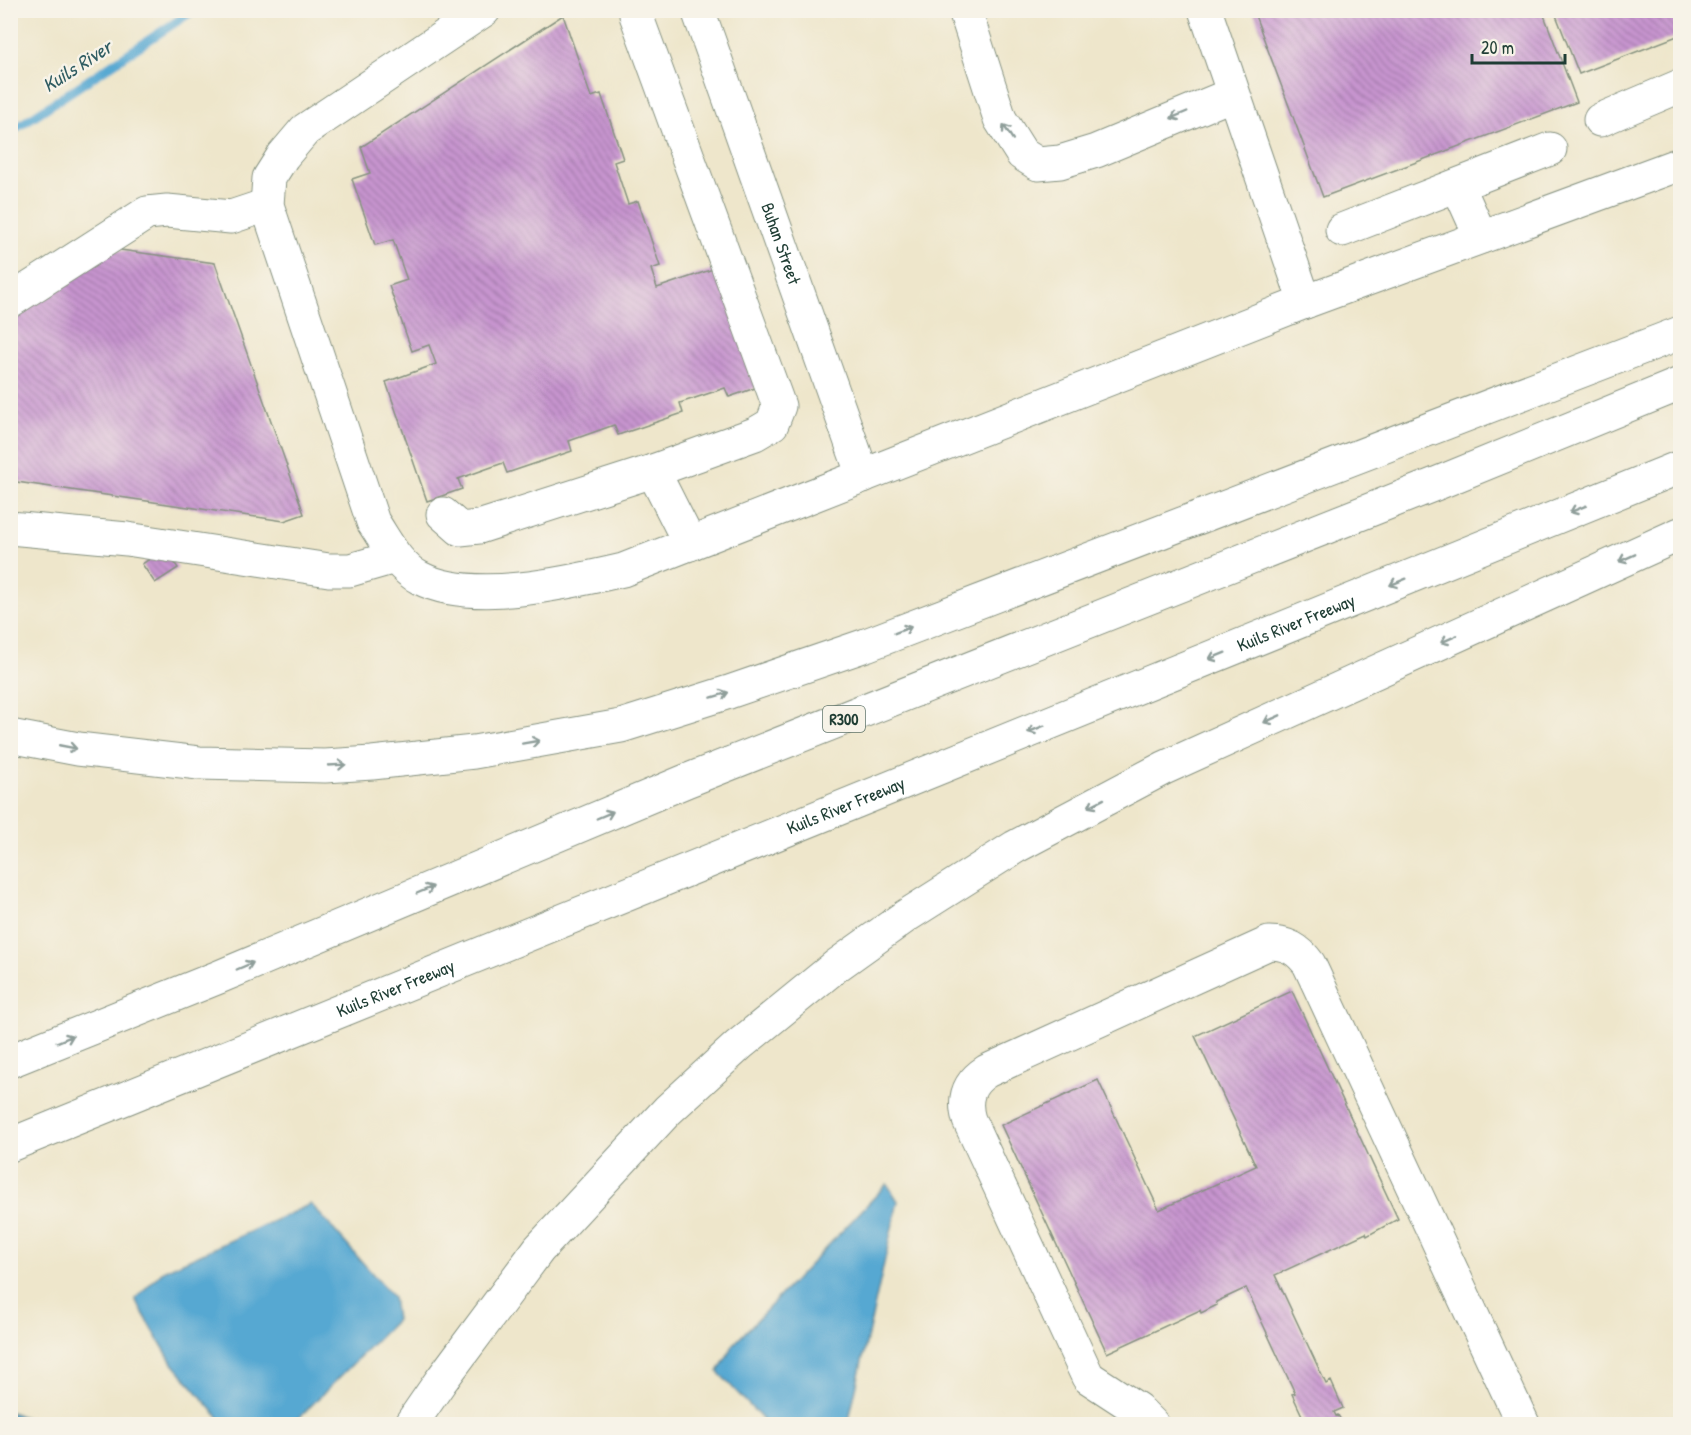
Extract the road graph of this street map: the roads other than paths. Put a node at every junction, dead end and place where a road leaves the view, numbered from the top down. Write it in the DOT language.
graph roads {
  1 [pos="484,10"];
  2 [pos="698,10"];
  3 [pos="964,10"];
  4 [pos="1205,10"];
  5 [pos="636,15"];
  6 [pos="1680,86"];
  7 [pos="1233,94"];
  8 [pos="1600,120"];
  9 [pos="1550,149"];
  10 [pos="1680,164"];
  11 [pos="1458,186"];
  12 [pos="267,205"];
  13 [pos="1342,230"];
  14 [pos="1481,237"];
  15 [pos="10,301"];
  16 [pos="1305,302"];
  17 [pos="1680,333"];
  18 [pos="1680,384"];
  19 [pos="1680,467"];
  20 [pos="653,471"];
  21 [pos="863,476"];
  22 [pos="443,514"];
  23 [pos="10,528"];
  24 [pos="1680,534"];
  25 [pos="690,544"];
  26 [pos="395,557"];
  27 [pos="10,736"];
  28 [pos="10,1061"];
  29 [pos="10,1144"];
  30 [pos="411,1425"];
  31 [pos="1152,1425"];
  32 [pos="1523,1425"];
  1 -- 12 [label="main road"];
  2 -- 21 [label="main road, Buhan Street"];
  7 -- 3 [label="main road, one-way"];
  4 -- 7 [label="main road"];
  5 -- 20 [label="main road"];
  6 -- 8 [label="main road"];
  7 -- 16 [label="main road"];
  9 -- 11 [label="main road"];
  10 -- 14 [label="main road"];
  11 -- 13 [label="main road"];
  11 -- 14 [label="main road"];
  12 -- 15 [label="main road"];
  12 -- 26 [label="main road"];
  14 -- 16 [label="main road"];
  16 -- 21 [label="main road"];
  27 -- 17 [label="main road, one-way"];
  28 -- 18 [label="main road, R300, one-way"];
  19 -- 29 [label="main road, Kuils River Freeway, one-way"];
  20 -- 22 [label="main road"];
  20 -- 25 [label="main road"];
  21 -- 25 [label="main road"];
  23 -- 26 [label="main road"];
  24 -- 30 [label="main road, one-way"];
  25 -- 26 [label="main road"];
  31 -- 32 [label="main road"];
}
